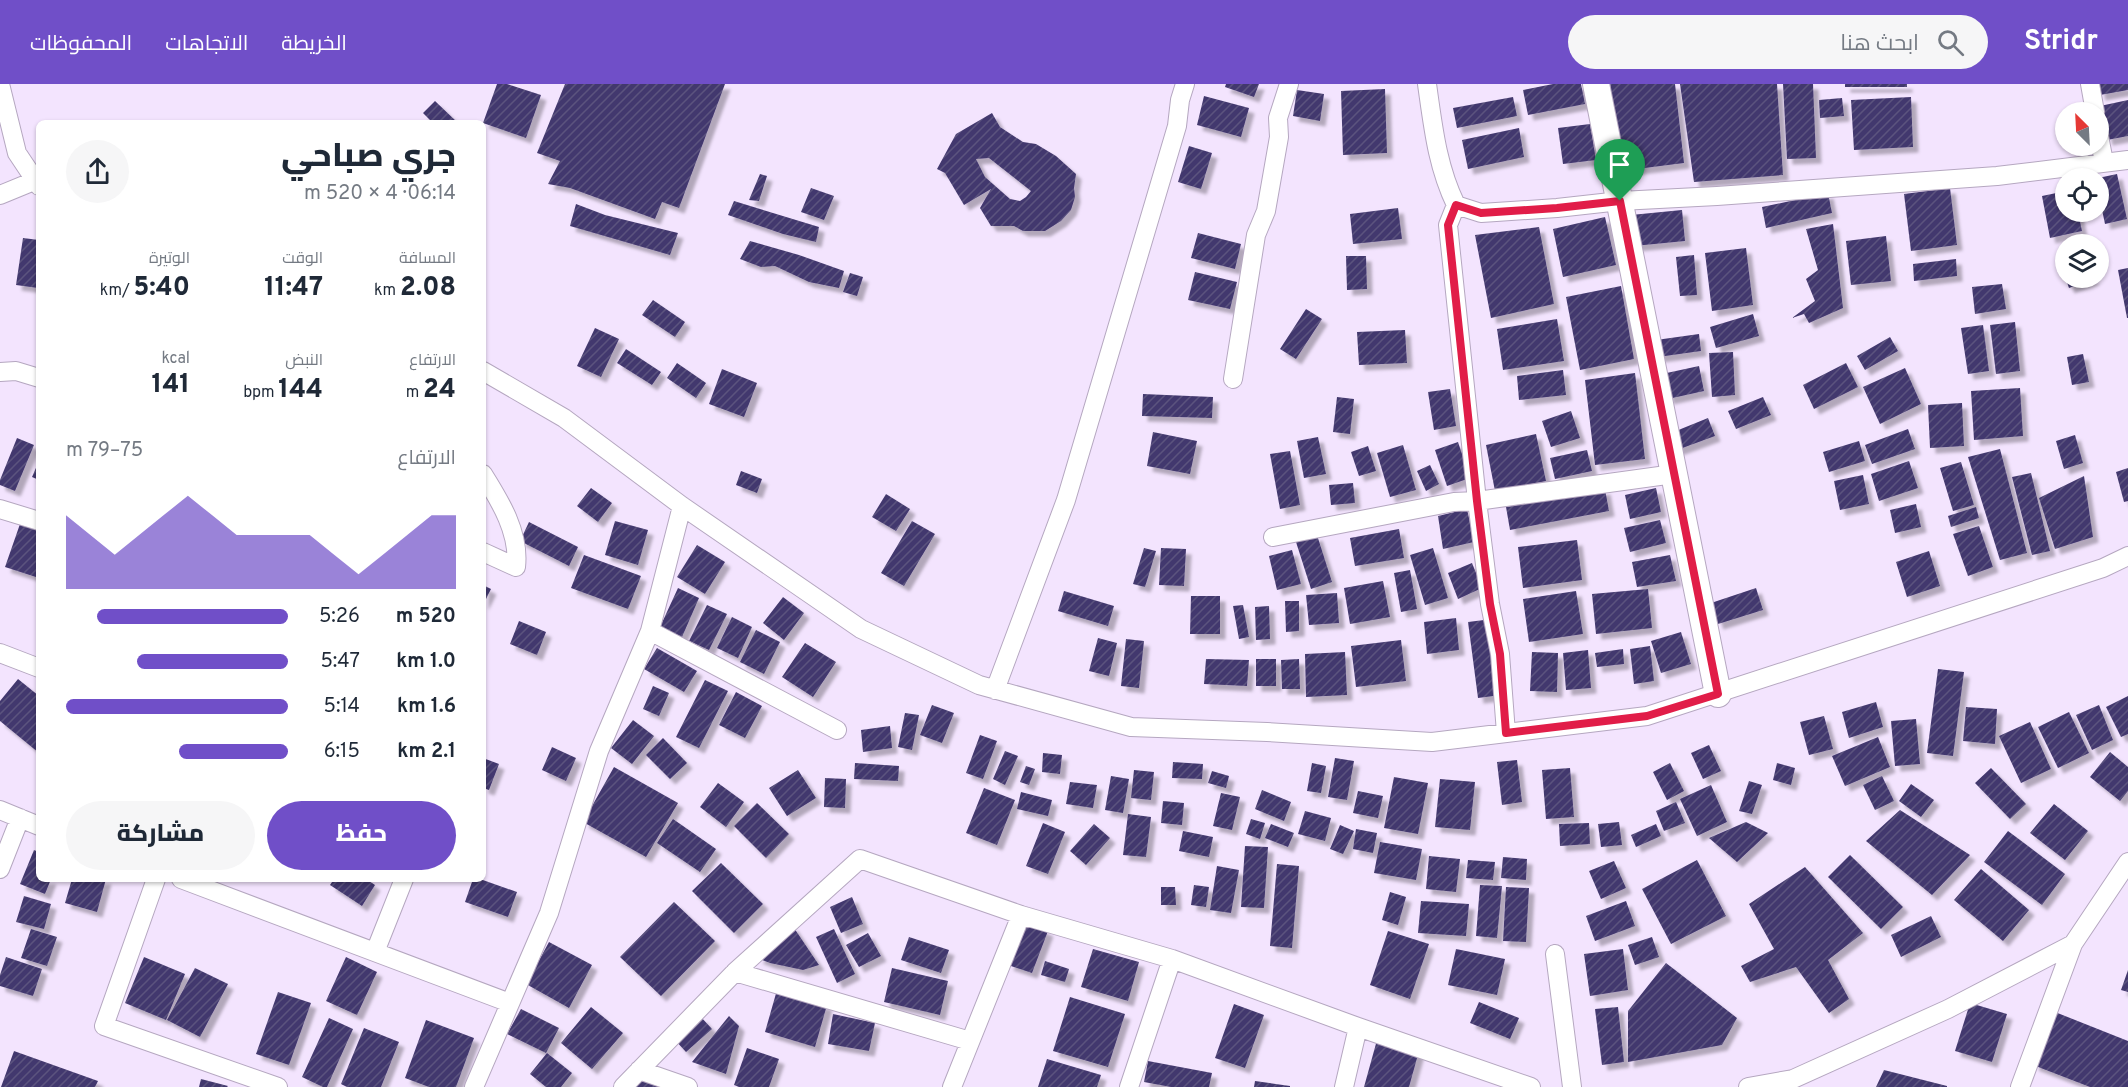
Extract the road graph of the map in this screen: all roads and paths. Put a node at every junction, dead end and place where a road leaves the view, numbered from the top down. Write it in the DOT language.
graph roads {
  1 [pos="0,84"];
  2 [pos="1185,84"];
  3 [pos="1289,84"];
  4 [pos="1427,84"];
  5 [pos="1596,84"];
  6 [pos="2090,84"];
  7 [pos="2093,102"];
  8 [pos="2103,156"];
  9 [pos="2128,160"];
  10 [pos="2104,162"];
  11 [pos="36,183"];
  12 [pos="0,195"];
  13 [pos="1620,201"];
  14 [pos="1456,205"];
  15 [pos="0,372"];
  16 [pos="486,373"];
  17 [pos="36,377"];
  18 [pos="1233,380"];
  19 [pos="1674,474"];
  20 [pos="486,479"];
  21 [pos="1477,501"];
  22 [pos="682,506"];
  23 [pos="0,508"];
  24 [pos="36,520"];
  25 [pos="1273,537"];
  26 [pos="486,553"];
  27 [pos="2128,556"];
  28 [pos="650,631"];
  29 [pos="0,653"];
  30 [pos="36,667"];
  31 [pos="995,690"];
  32 [pos="1718,694"];
  33 [pos="837,730"];
  34 [pos="1506,733"];
  35 [pos="0,810"];
  36 [pos="20,818"];
  37 [pos="36,825"];
  38 [pos="2128,862"];
  39 [pos="0,869"];
  40 [pos="155,882"];
  41 [pos="189,882"];
  42 [pos="403,882"];
  43 [pos="1021,915"];
  44 [pos="2073,944"];
  45 [pos="375,952"];
  46 [pos="1554,954"];
  47 [pos="1172,959"];
  48 [pos="735,972"];
  49 [pos="510,1003"];
  50 [pos="1358,1027"];
  51 [pos="970,1041"];
  52 [pos="639,1070"];
  53 [pos="1793,1083"];
  54 [pos="1524,1086"];
  55 [pos="278,1087"];
  56 [pos="474,1087"];
  57 [pos="623,1087"];
  58 [pos="688,1087"];
  59 [pos="952,1087"];
  60 [pos="1129,1087"];
  61 [pos="1344,1087"];
  62 [pos="1572,1087"];
  63 [pos="1748,1087"];
  64 [pos="2020,1087"];
  1 -- 11 [label="street"];
  2 -- 31 [label="street"];
  3 -- 18 [label="street"];
  4 -- 14 [label="street"];
  5 -- 13 [label="street"];
  6 -- 7 [label="street"];
  8 -- 10 [label="street"];
  9 -- 10 [label="street"];
  10 -- 13 [label="street"];
  11 -- 12 [label="street"];
  13 -- 14 [label="street"];
  13 -- 19 [label="street"];
  14 -- 21 [label="street"];
  15 -- 17 [label="street"];
  16 -- 22 [label="street"];
  19 -- 21 [label="street"];
  19 -- 32 [label="street"];
  20 -- 26 [label="street"];
  21 -- 25 [label="street"];
  21 -- 34 [label="street"];
  22 -- 28 [label="street"];
  22 -- 31 [label="street"];
  23 -- 24 [label="street"];
  27 -- 32 [label="street"];
  28 -- 33 [label="street"];
  28 -- 49 [label="street"];
  29 -- 30 [label="street"];
  31 -- 34 [label="street"];
  32 -- 34 [label="street"];
  35 -- 36 [label="street"];
  36 -- 37 [label="street"];
  36 -- 39 [label="street"];
  38 -- 44 [label="street"];
  40 -- 55 [label="street"];
  41 -- 45 [label="street"];
  42 -- 45 [label="street"];
  43 -- 47 [label="street"];
  43 -- 48 [label="street"];
  43 -- 51 [label="street"];
  44 -- 53 [label="street"];
  44 -- 64 [label="street"];
  45 -- 49 [label="street"];
  46 -- 62 [label="street"];
  47 -- 50 [label="street"];
  47 -- 60 [label="street"];
  48 -- 51 [label="street"];
  48 -- 52 [label="street"];
  49 -- 56 [label="street"];
  50 -- 54 [label="street"];
  50 -- 61 [label="street"];
  51 -- 59 [label="street"];
  52 -- 57 [label="street"];
  52 -- 58 [label="street"];
  53 -- 63 [label="street"];
}
